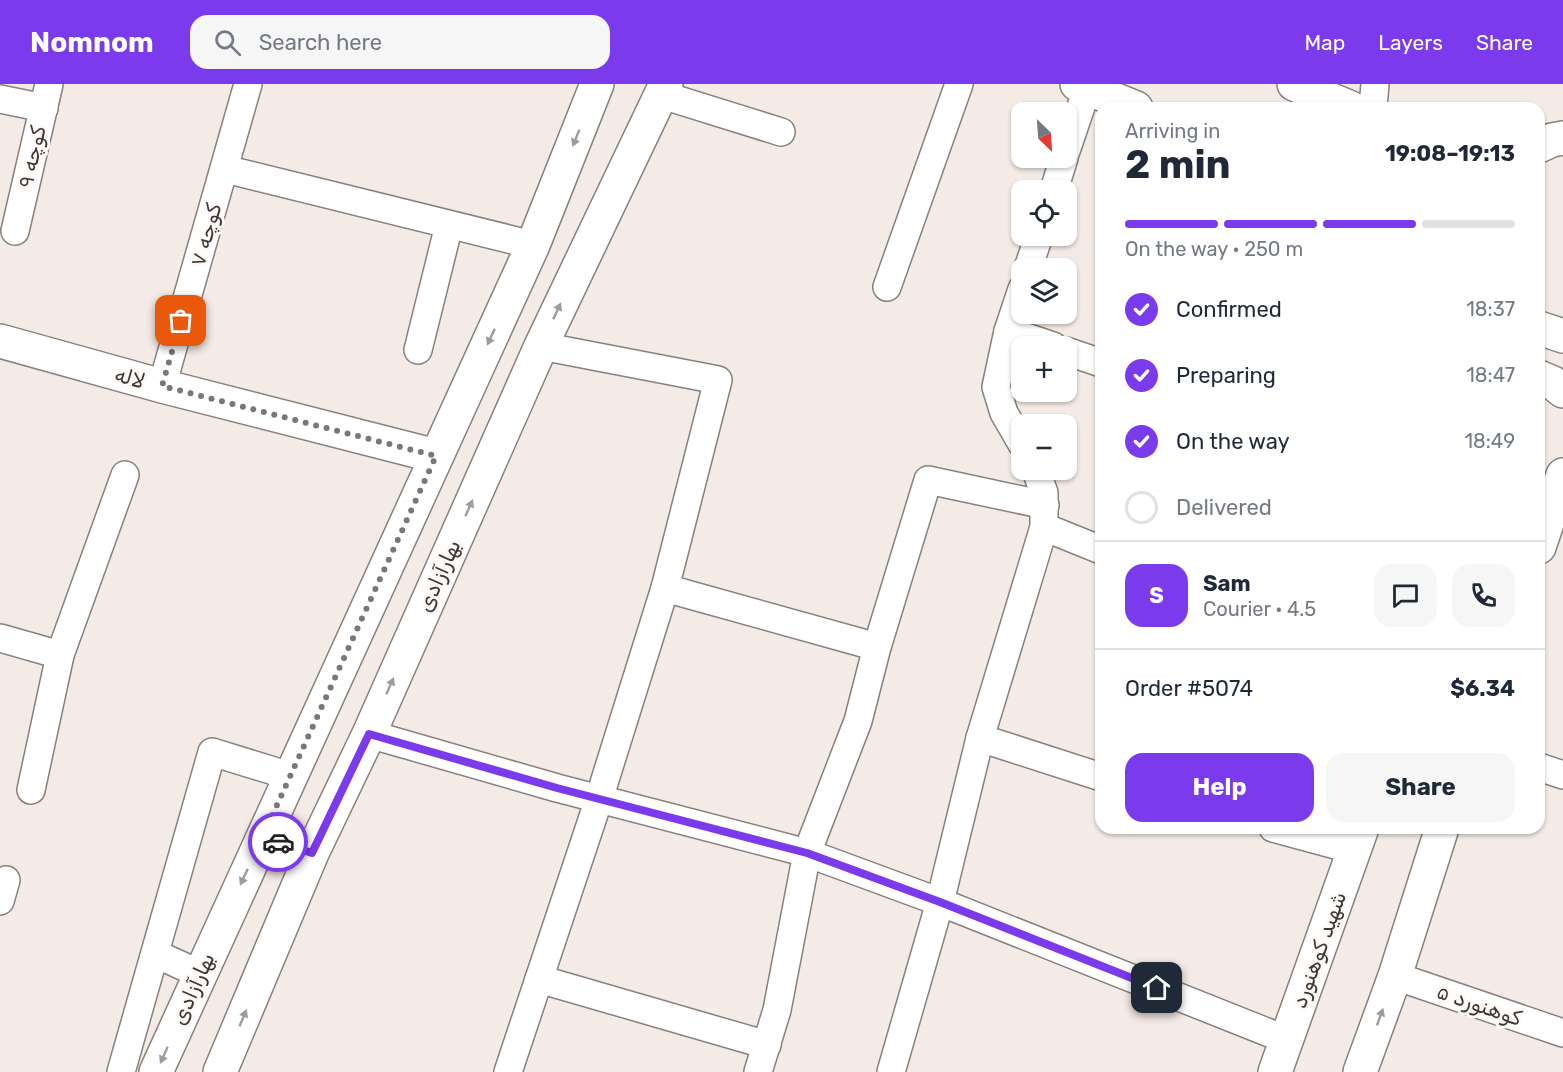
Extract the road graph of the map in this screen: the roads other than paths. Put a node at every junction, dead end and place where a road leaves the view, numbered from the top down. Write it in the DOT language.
graph roads {
  1 [pos="248,84"];
  2 [pos="597,84"];
  3 [pos="958,84"];
  4 [pos="1294,84"];
  5 [pos="1375,84"];
  6 [pos="1082,86"];
  7 [pos="660,87"];
  8 [pos="46,96"];
  9 [pos="0,99"];
  10 [pos="1121,102"];
  11 [pos="1337,102"];
  12 [pos="1374,102"];
  13 [pos="1077,106"];
  14 [pos="781,132"];
  15 [pos="1563,138"];
  16 [pos="1545,143"];
  17 [pos="225,169"];
  18 [pos="449,225"];
  19 [pos="15,231"];
  20 [pos="532,245"];
  21 [pos="887,287"];
  22 [pos="1011,322"];
  23 [pos="1545,330"];
  24 [pos="1008,331"];
  25 [pos="1023,336"];
  26 [pos="1563,336"];
  27 [pos="0,340"];
  28 [pos="541,346"];
  29 [pos="418,350"];
  30 [pos="1077,355"];
  31 [pos="1095,361"];
  32 [pos="1545,379"];
  33 [pos="162,386"];
  34 [pos="1563,391"];
  35 [pos="1011,425"];
  36 [pos="436,456"];
  37 [pos="124,475"];
  38 [pos="1563,475"];
  39 [pos="1039,480"];
  40 [pos="1558,510"];
  41 [pos="1044,516"];
  42 [pos="1545,535"];
  43 [pos="1095,546"];
  44 [pos="665,588"];
  45 [pos="0,638"];
  46 [pos="877,647"];
  47 [pos="60,655"];
  48 [pos="369,734"];
  49 [pos="980,738"];
  50 [pos="1545,769"];
  51 [pos="1095,775"];
  52 [pos="1563,775"];
  53 [pos="290,776"];
  54 [pos="31,790"];
  55 [pos="599,799"];
  56 [pos="1320,834"];
  57 [pos="1440,834"];
  58 [pos="262,838"];
  59 [pos="1358,839"];
  60 [pos="312,853"];
  61 [pos="807,853"];
  62 [pos="940,902"];
  63 [pos="156,954"];
  64 [pos="200,974"];
  65 [pos="1395,976"];
  66 [pos="539,979"];
  67 [pos="1563,1033"];
  68 [pos="1287,1040"];
  69 [pos="766,1045"];
  70 [pos="121,1072"];
  71 [pos="156,1072"];
  72 [pos="220,1072"];
  73 [pos="508,1072"];
  74 [pos="758,1072"];
  75 [pos="891,1072"];
  76 [pos="1275,1072"];
  77 [pos="1360,1072"];
  1 -- 17 [label="street, کوچه ۷"];
  2 -- 20 [label="main road, بهارآزادی, one-way"];
  3 -- 21 [label="street"];
  4 -- 11 [label="main road"];
  5 -- 12 [label="street"];
  6 -- 10 [label="main road"];
  6 -- 13 [label="street"];
  7 -- 14 [label="street"];
  28 -- 7 [label="main road, بهارآزادی, one-way"];
  8 -- 9 [label="street"];
  8 -- 19 [label="street, کوچه ۹"];
  15 -- 16 [label="main road"];
  17 -- 18 [label="street"];
  17 -- 33 [label="street, کوچه ۷"];
  18 -- 20 [label="street"];
  18 -- 29 [label="street"];
  20 -- 36 [label="main road, بهارآزادی, one-way"];
  22 -- 24 [label="street"];
  23 -- 26 [label="main road"];
  24 -- 25 [label="street"];
  24 -- 35 [label="street"];
  27 -- 33 [label="main road, لاله"];
  28 -- 44 [label="street"];
  48 -- 28 [label="main road, بهارآزادی, one-way"];
  30 -- 31 [label="street"];
  32 -- 34 [label="main road"];
  33 -- 36 [label="main road, لاله"];
  36 -- 53 [label="main road, بهارآزادی"];
  37 -- 47 [label="street"];
  38 -- 40 [label="main road"];
  39 -- 41 [label="street"];
  40 -- 42 [label="main road"];
  41 -- 43 [label="street"];
  41 -- 46 [label="street"];
  41 -- 49 [label="street"];
  44 -- 46 [label="street"];
  44 -- 55 [label="street"];
  45 -- 47 [label="street"];
  46 -- 61 [label="street"];
  47 -- 54 [label="street"];
  48 -- 55 [label="street"];
  48 -- 60 [label="main road, بهارآزادی"];
  49 -- 51 [label="street"];
  49 -- 62 [label="street"];
  50 -- 52 [label="street"];
  53 -- 58 [label="main road, بهارآزادی"];
  53 -- 63 [label="street"];
  55 -- 61 [label="street"];
  55 -- 66 [label="street"];
  56 -- 59 [label="street"];
  57 -- 65 [label="main road"];
  58 -- 60 [label="main road"];
  58 -- 64 [label="main road, بهارآزادی, one-way"];
  59 -- 68 [label="main road, شهید کوهنورد"];
  72 -- 60 [label="main road, بهارآزادی, one-way"];
  61 -- 62 [label="street"];
  61 -- 69 [label="street"];
  62 -- 68 [label="street"];
  62 -- 75 [label="street"];
  63 -- 64 [label="street"];
  63 -- 70 [label="street"];
  64 -- 71 [label="main road, بهارآزادی, one-way"];
  65 -- 67 [label="street, کوهنورد ۵"];
  77 -- 65 [label="main road, one-way"];
  66 -- 69 [label="street"];
  66 -- 73 [label="street"];
  68 -- 76 [label="main road, شهید کوهنورد"];
  69 -- 74 [label="street"];
}
